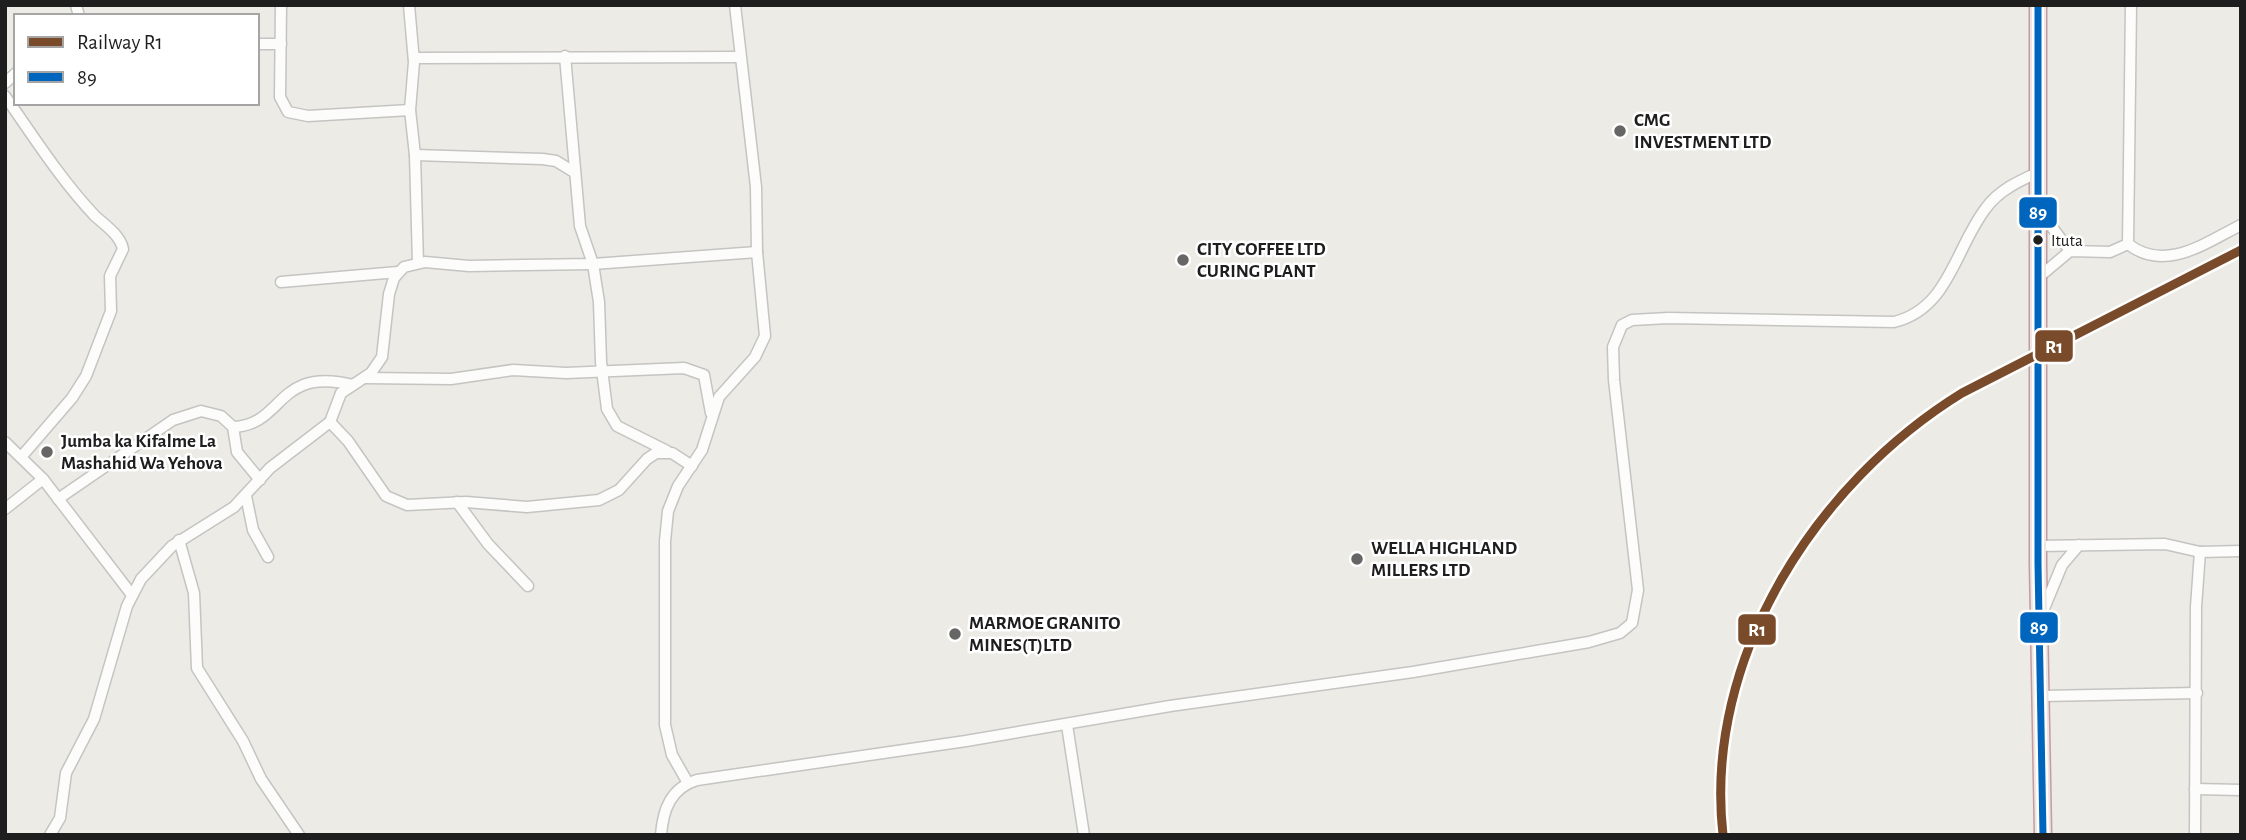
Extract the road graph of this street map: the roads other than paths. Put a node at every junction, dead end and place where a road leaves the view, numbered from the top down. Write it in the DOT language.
graph roads {
  1 [pos="281,5"];
  2 [pos="409,5"];
  3 [pos="735,5"];
  4 [pos="2038,5"];
  5 [pos="2130,5"];
  6 [pos="259,44"];
  7 [pos="281,44"];
  8 [pos="565,56"];
  9 [pos="740,57"];
  10 [pos="414,58"];
  11 [pos="5,96"];
  12 [pos="410,110"];
  13 [pos="415,155"];
  14 [pos="574,172"];
  15 [pos="2039,172"];
  16 [pos="2039,209"];
  17 [pos="2241,225"];
  18 [pos="2128,244"];
  19 [pos="757,251"];
  20 [pos="2070,251"];
  21 [pos="418,263"];
  22 [pos="593,264"];
  23 [pos="398,272"];
  24 [pos="2039,277"];
  25 [pos="281,282"];
  26 [pos="602,371"];
  27 [pos="365,378"];
  28 [pos="353,385"];
  29 [pos="712,415"];
  30 [pos="330,422"];
  31 [pos="233,427"];
  32 [pos="5,442"];
  33 [pos="667,451"];
  34 [pos="22,456"];
  35 [pos="692,466"];
  36 [pos="43,479"];
  37 [pos="260,480"];
  38 [pos="246,496"];
  39 [pos="58,499"];
  40 [pos="457,502"];
  41 [pos="8,503"];
  42 [pos="179,540"];
  43 [pos="2079,545"];
  44 [pos="2038,546"];
  45 [pos="2241,551"];
  46 [pos="2200,552"];
  47 [pos="268,557"];
  48 [pos="528,586"];
  49 [pos="131,595"];
  50 [pos="2041,615"];
  51 [pos="2197,692"];
  52 [pos="2042,696"];
  53 [pos="1067,725"];
  54 [pos="688,783"];
  55 [pos="2194,789"];
  56 [pos="2241,790"];
  57 [pos="50,835"];
  58 [pos="299,835"];
  59 [pos="661,835"];
  60 [pos="1084,835"];
  61 [pos="2043,835"];
  62 [pos="2195,835"];
  1 -- 7 [label="street"];
  2 -- 10 [label="street"];
  3 -- 9 [label="street"];
  4 -- 15 [label="highway"];
  5 -- 18 [label="street"];
  6 -- 7 [label="street"];
  7 -- 12 [label="street"];
  8 -- 9 [label="street"];
  8 -- 10 [label="street"];
  8 -- 14 [label="street"];
  9 -- 19 [label="street"];
  10 -- 12 [label="street"];
  11 -- 34 [label="street"];
  12 -- 13 [label="street"];
  13 -- 14 [label="street"];
  13 -- 21 [label="street"];
  14 -- 22 [label="street"];
  15 -- 16 [label="highway"];
  15 -- 53 [label="street"];
  16 -- 20 [label="street"];
  16 -- 24 [label="highway"];
  17 -- 18 [label="street"];
  18 -- 20 [label="street"];
  19 -- 22 [label="street"];
  19 -- 29 [label="street"];
  20 -- 24 [label="street"];
  21 -- 22 [label="street"];
  21 -- 23 [label="street"];
  22 -- 26 [label="street"];
  23 -- 25 [label="street"];
  23 -- 27 [label="street"];
  24 -- 44 [label="highway"];
  26 -- 27 [label="street"];
  26 -- 29 [label="street"];
  26 -- 33 [label="street"];
  27 -- 28 [label="street"];
  28 -- 30 [label="street"];
  28 -- 31 [label="street"];
  29 -- 35 [label="street"];
  30 -- 37 [label="street"];
  30 -- 40 [label="street"];
  31 -- 37 [label="street"];
  31 -- 39 [label="street"];
  32 -- 34 [label="street"];
  33 -- 35 [label="street"];
  33 -- 40 [label="street"];
  34 -- 36 [label="street"];
  35 -- 54 [label="street"];
  36 -- 39 [label="street"];
  36 -- 41 [label="street"];
  37 -- 38 [label="street"];
  38 -- 42 [label="street"];
  38 -- 47 [label="street"];
  39 -- 49 [label="street"];
  40 -- 48 [label="street"];
  42 -- 49 [label="street"];
  42 -- 58 [label="street"];
  43 -- 44 [label="street"];
  43 -- 46 [label="street"];
  43 -- 50 [label="street"];
  44 -- 50 [label="highway"];
  45 -- 46 [label="street"];
  46 -- 51 [label="street"];
  49 -- 57 [label="street"];
  50 -- 52 [label="highway"];
  51 -- 52 [label="street"];
  51 -- 55 [label="street"];
  52 -- 61 [label="highway"];
  53 -- 54 [label="street"];
  53 -- 60 [label="street"];
  54 -- 59 [label="street"];
  55 -- 56 [label="street"];
  55 -- 62 [label="street"];
}
